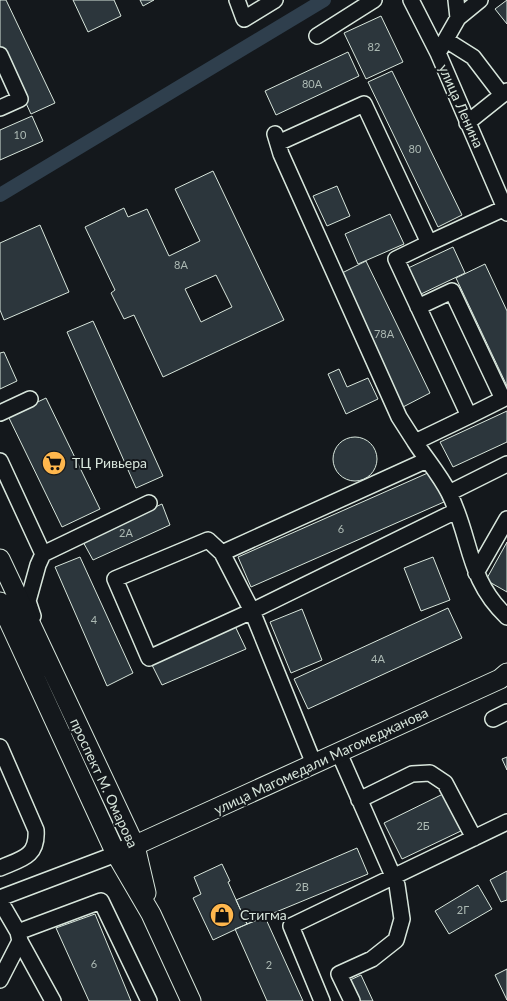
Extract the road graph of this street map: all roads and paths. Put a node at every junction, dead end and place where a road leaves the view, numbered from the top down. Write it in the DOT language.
graph roads {
  1 [pos="237,0"];
  2 [pos="275,0"];
  3 [pos="374,0"];
  4 [pos="411,0"];
  5 [pos="456,0"];
  6 [pos="480,0"];
  7 [pos="458,18"];
  8 [pos="317,36"];
  9 [pos="446,40"];
  10 [pos="438,53"];
  11 [pos="0,56"];
  12 [pos="504,93"];
  13 [pos="0,108"];
  14 [pos="467,123"];
  15 [pos="506,209"];
  16 [pos="429,243"];
  17 [pos="418,306"];
  18 [pos="30,399"];
  19 [pos="0,413"];
  20 [pos="469,416"];
  21 [pos="415,442"];
  22 [pos="427,460"];
  23 [pos="0,461"];
  24 [pos="507,464"];
  25 [pos="449,493"];
  26 [pos="149,503"];
  27 [pos="456,511"];
  28 [pos="507,519"];
  29 [pos="222,553"];
  30 [pos="43,554"];
  31 [pos="0,559"];
  32 [pos="476,573"];
  33 [pos="0,602"];
  34 [pos="252,611"];
  35 [pos="507,617"];
  36 [pos="507,673"];
  37 [pos="53,674"];
  38 [pos="0,747"];
  39 [pos="339,753"];
  40 [pos="314,764"];
  41 [pos="359,800"];
  42 [pos="507,822"];
  43 [pos="474,838"];
  44 [pos="134,846"];
  45 [pos="116,854"];
  46 [pos="0,868"];
  47 [pos="393,876"];
  48 [pos="0,900"];
  49 [pos="151,914"];
  50 [pos="19,937"];
  51 [pos="0,980"];
  52 [pos="53,1001"];
  53 [pos="149,1001"];
  54 [pos="191,1001"];
  55 [pos="322,1001"];
  56 [pos="352,1001"];
  1 -- 2 [label="street"];
  3 -- 8 [label="street"];
  4 -- 10 [label="street"];
  5 -- 7 [label="street"];
  6 -- 7 [label="street"];
  7 -- 9 [label="street, улица Ленина"];
  9 -- 10 [label="street, улица Ленина"];
  9 -- 12 [label="street"];
  10 -- 14 [label="street, улица Ленина"];
  11 -- 13 [label="street"];
  12 -- 14 [label="street"];
  14 -- 15 [label="street, улица Ленина"];
  15 -- 16 [label="street"];
  16 -- 17 [label="street"];
  16 -- 21 [label="street"];
  17 -- 20 [label="street"];
  17 -- 20 [label="street"];
  18 -- 19 [label="street"];
  20 -- 21 [label="street"];
  21 -- 22 [label="street"];
  22 -- 25 [label="street"];
  22 -- 29 [label="street"];
  23 -- 30 [label="street"];
  24 -- 25 [label="street"];
  25 -- 27 [label="street"];
  26 -- 30 [label="street"];
  27 -- 32 [label="street"];
  27 -- 34 [label="street"];
  28 -- 32 [label="street"];
  29 -- 34 [label="street"];
  29 -- 34 [label="street"];
  30 -- 37 [label="street"];
  31 -- 37 [label="main road, проспект М. Омарова"];
  32 -- 35 [label="street"];
  33 -- 45 [label="main road, проспект М. Омарова"];
  34 -- 40 [label="street"];
  36 -- 39 [label="main road, улица Магомедали Магомеджанова"];
  37 -- 44 [label="main road, проспект М. Омарова"];
  38 -- 46 [label="street"];
  39 -- 40 [label="main road, улица Магомедали Магомеджанова"];
  39 -- 41 [label="street"];
  40 -- 44 [label="main road, улица Магомедали Магомеджанова"];
  41 -- 43 [label="street"];
  41 -- 47 [label="street"];
  42 -- 43 [label="street"];
  43 -- 47 [label="street"];
  44 -- 45 [label="main road, улица Магомедали Магомеджанова"];
  44 -- 49 [label="main road, проспект М. Омарова"];
  45 -- 48 [label="street"];
  45 -- 49 [label="main road, проспект М. Омарова"];
  47 -- 55 [label="street"];
  47 -- 56 [label="street"];
  48 -- 50 [label="street"];
  49 -- 54 [label="main road"];
  50 -- 51 [label="street"];
  50 -- 52 [label="street"];
  50 -- 53 [label="street"];
}
